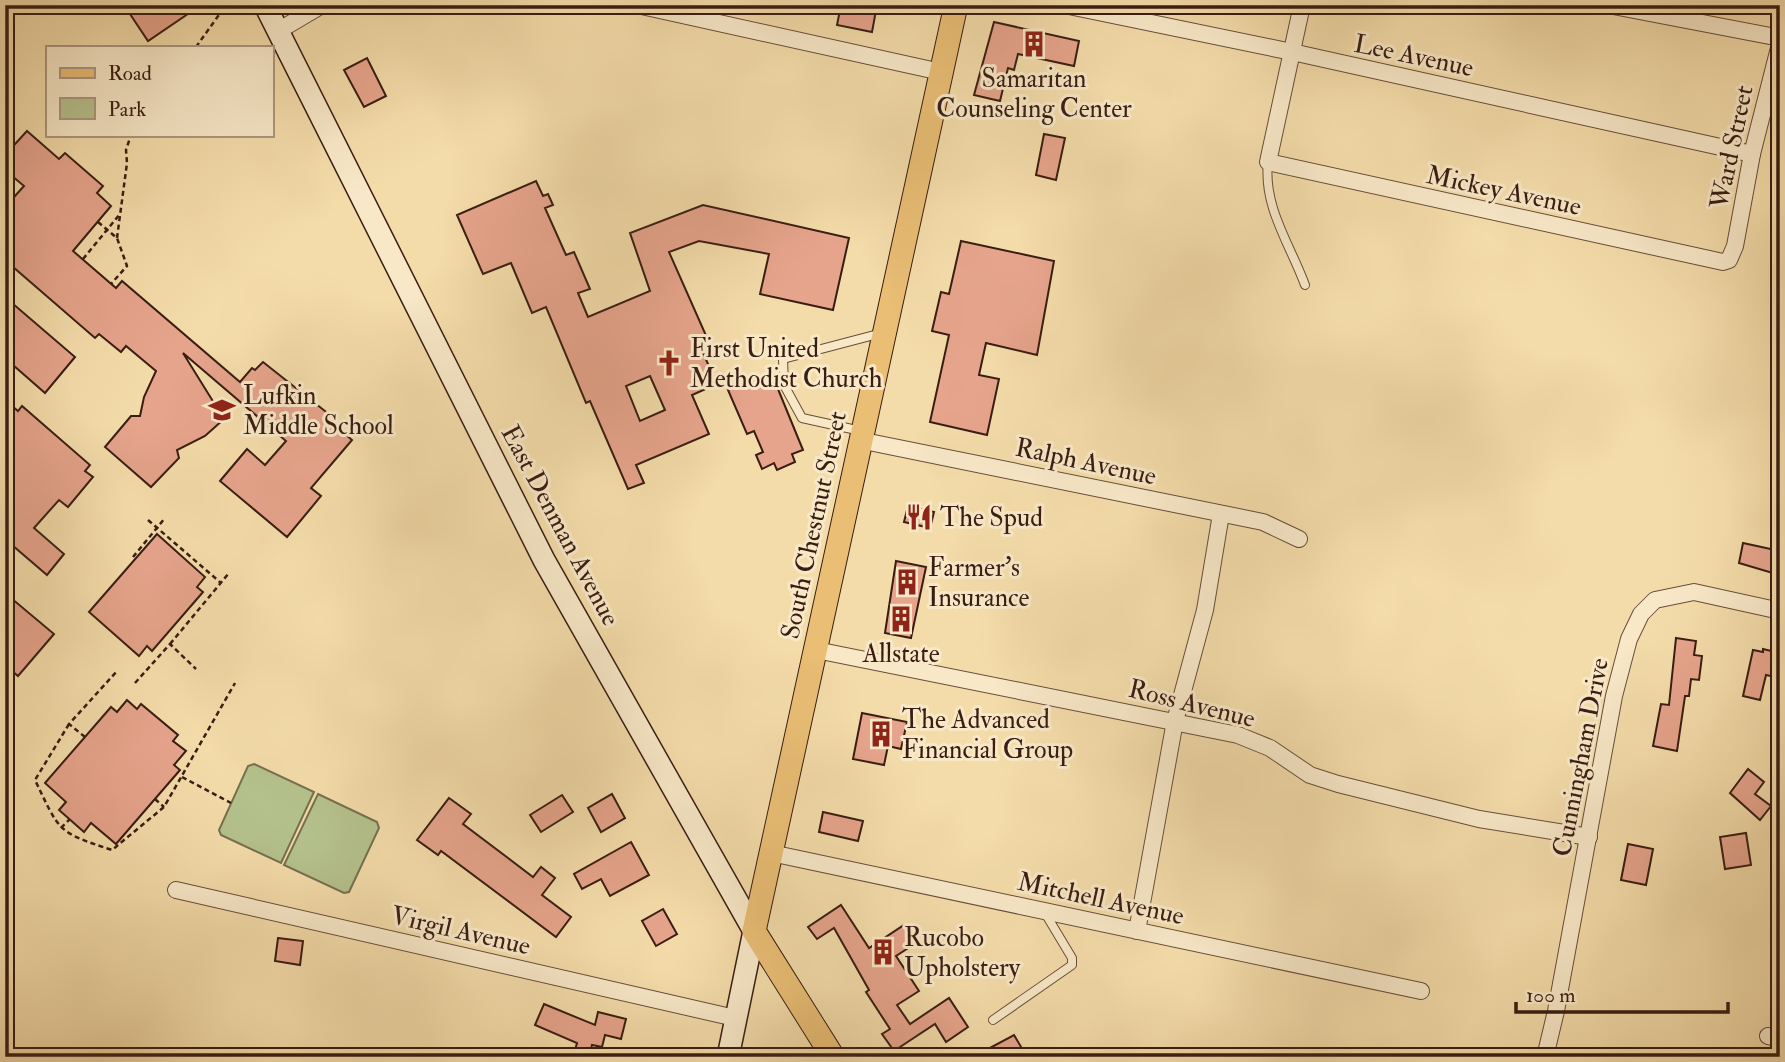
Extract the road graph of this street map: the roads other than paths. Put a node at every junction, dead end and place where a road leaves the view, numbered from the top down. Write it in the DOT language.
graph roads {
  1 [pos="265,5"];
  2 [pos="322,5"];
  3 [pos="637,5"];
  4 [pos="956,5"];
  5 [pos="1064,5"];
  6 [pos="1302,5"];
  7 [pos="1608,5"];
  8 [pos="278,31"];
  9 [pos="1780,38"];
  10 [pos="1780,44"];
  11 [pos="1292,52"];
  12 [pos="941,72"];
  13 [pos="1773,98"];
  14 [pos="1752,155"];
  15 [pos="1268,162"];
  16 [pos="1730,260"];
  17 [pos="1305,285"];
  18 [pos="882,333"];
  19 [pos="860,435"];
  20 [pos="1221,514"];
  21 [pos="1299,539"];
  22 [pos="1780,611"];
  23 [pos="816,650"];
  24 [pos="1175,721"];
  25 [pos="1589,837"];
  26 [pos="771,853"];
  27 [pos="176,890"];
  28 [pos="1044,911"];
  29 [pos="754,931"];
  30 [pos="1137,931"];
  31 [pos="1421,991"];
  32 [pos="735,1018"];
  33 [pos="993,1020"];
  34 [pos="728,1057"];
  35 [pos="833,1057"];
  36 [pos="1545,1057"];
  1 -- 8 [label="main road, East Denman Avenue"];
  2 -- 8 [label="street"];
  3 -- 12 [label="street"];
  4 -- 12 [label="main road, South Chestnut Street"];
  5 -- 11 [label="street, Lee Avenue"];
  6 -- 11 [label="street"];
  7 -- 9 [label="street"];
  8 -- 29 [label="main road, East Denman Avenue"];
  10 -- 13 [label="street, Ward Street"];
  11 -- 14 [label="street, Lee Avenue"];
  11 -- 15 [label="street"];
  12 -- 18 [label="main road, South Chestnut Street"];
  13 -- 14 [label="street, Ward Street"];
  14 -- 16 [label="street, Ward Street"];
  15 -- 16 [label="street, Mickey Avenue"];
  15 -- 17 [label="lane"];
  18 -- 19 [label="main road, South Chestnut Street"];
  18 -- 19 [label="lane"];
  19 -- 20 [label="street, Ralph Avenue"];
  19 -- 23 [label="main road, South Chestnut Street"];
  20 -- 21 [label="street, Ralph Avenue"];
  20 -- 24 [label="street"];
  22 -- 25 [label="street, Cunningham Drive"];
  23 -- 24 [label="street, Ross Avenue"];
  23 -- 26 [label="main road, South Chestnut Street"];
  24 -- 25 [label="street, Ross Avenue"];
  24 -- 30 [label="street"];
  25 -- 36 [label="street, Cunningham Drive"];
  26 -- 28 [label="street, Mitchell Avenue"];
  26 -- 29 [label="main road, South Chestnut Street"];
  27 -- 32 [label="street, Virgil Avenue"];
  28 -- 30 [label="street, Mitchell Avenue"];
  28 -- 33 [label="lane"];
  29 -- 32 [label="main road, South Chestnut Street"];
  29 -- 35 [label="main road, East Denman Avenue"];
  30 -- 31 [label="street, Mitchell Avenue"];
  32 -- 34 [label="main road, South Chestnut Street"];
}
